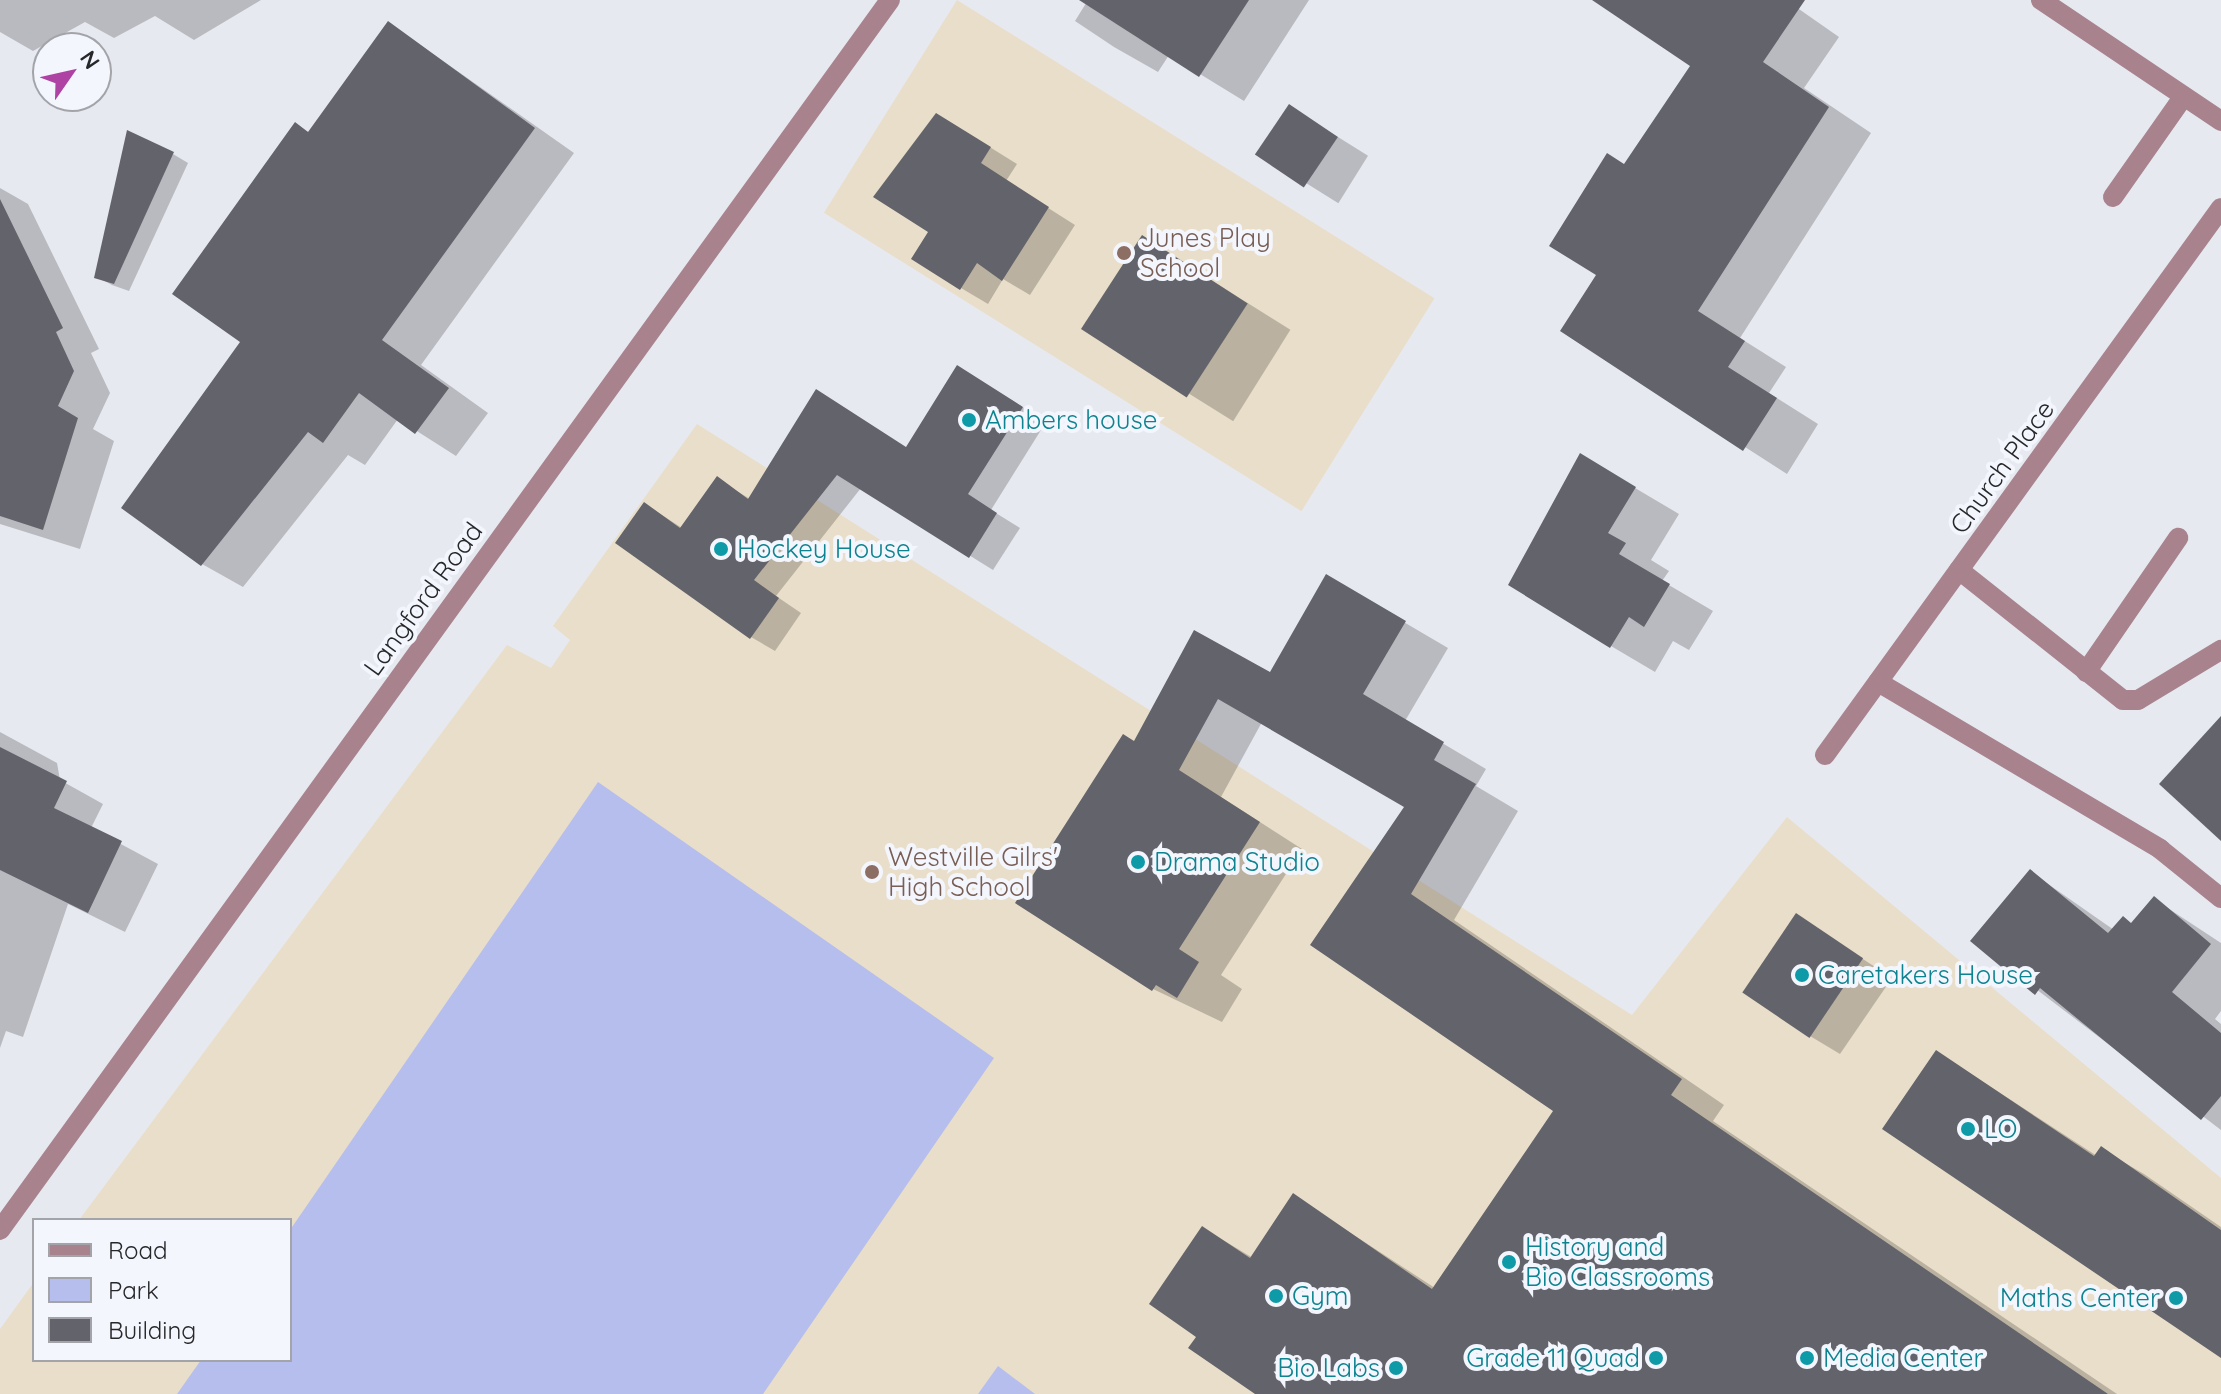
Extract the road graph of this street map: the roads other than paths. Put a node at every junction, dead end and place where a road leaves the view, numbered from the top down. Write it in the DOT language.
graph roads {
  1 [pos="890,0"];
  2 [pos="2041,0"];
  3 [pos="2063,6"];
  4 [pos="2184,96"];
  5 [pos="2221,121"];
  6 [pos="2113,197"];
  7 [pos="2221,208"];
  8 [pos="2178,538"];
  9 [pos="1959,570"];
  10 [pos="2221,650"];
  11 [pos="2086,672"];
  12 [pos="1878,682"];
  13 [pos="1825,755"];
  14 [pos="2221,898"];
  15 [pos="0,1230"];
  1 -- 15 [label="street, Langford Road"];
  2 -- 3 [label="street"];
  3 -- 4 [label="street"];
  4 -- 5 [label="street"];
  4 -- 6 [label="street"];
  7 -- 9 [label="street, Church Place"];
  8 -- 11 [label="street"];
  9 -- 11 [label="street"];
  9 -- 12 [label="street, Church Place"];
  10 -- 11 [label="street"];
  12 -- 13 [label="street, Church Place"];
  12 -- 14 [label="street"];
}
